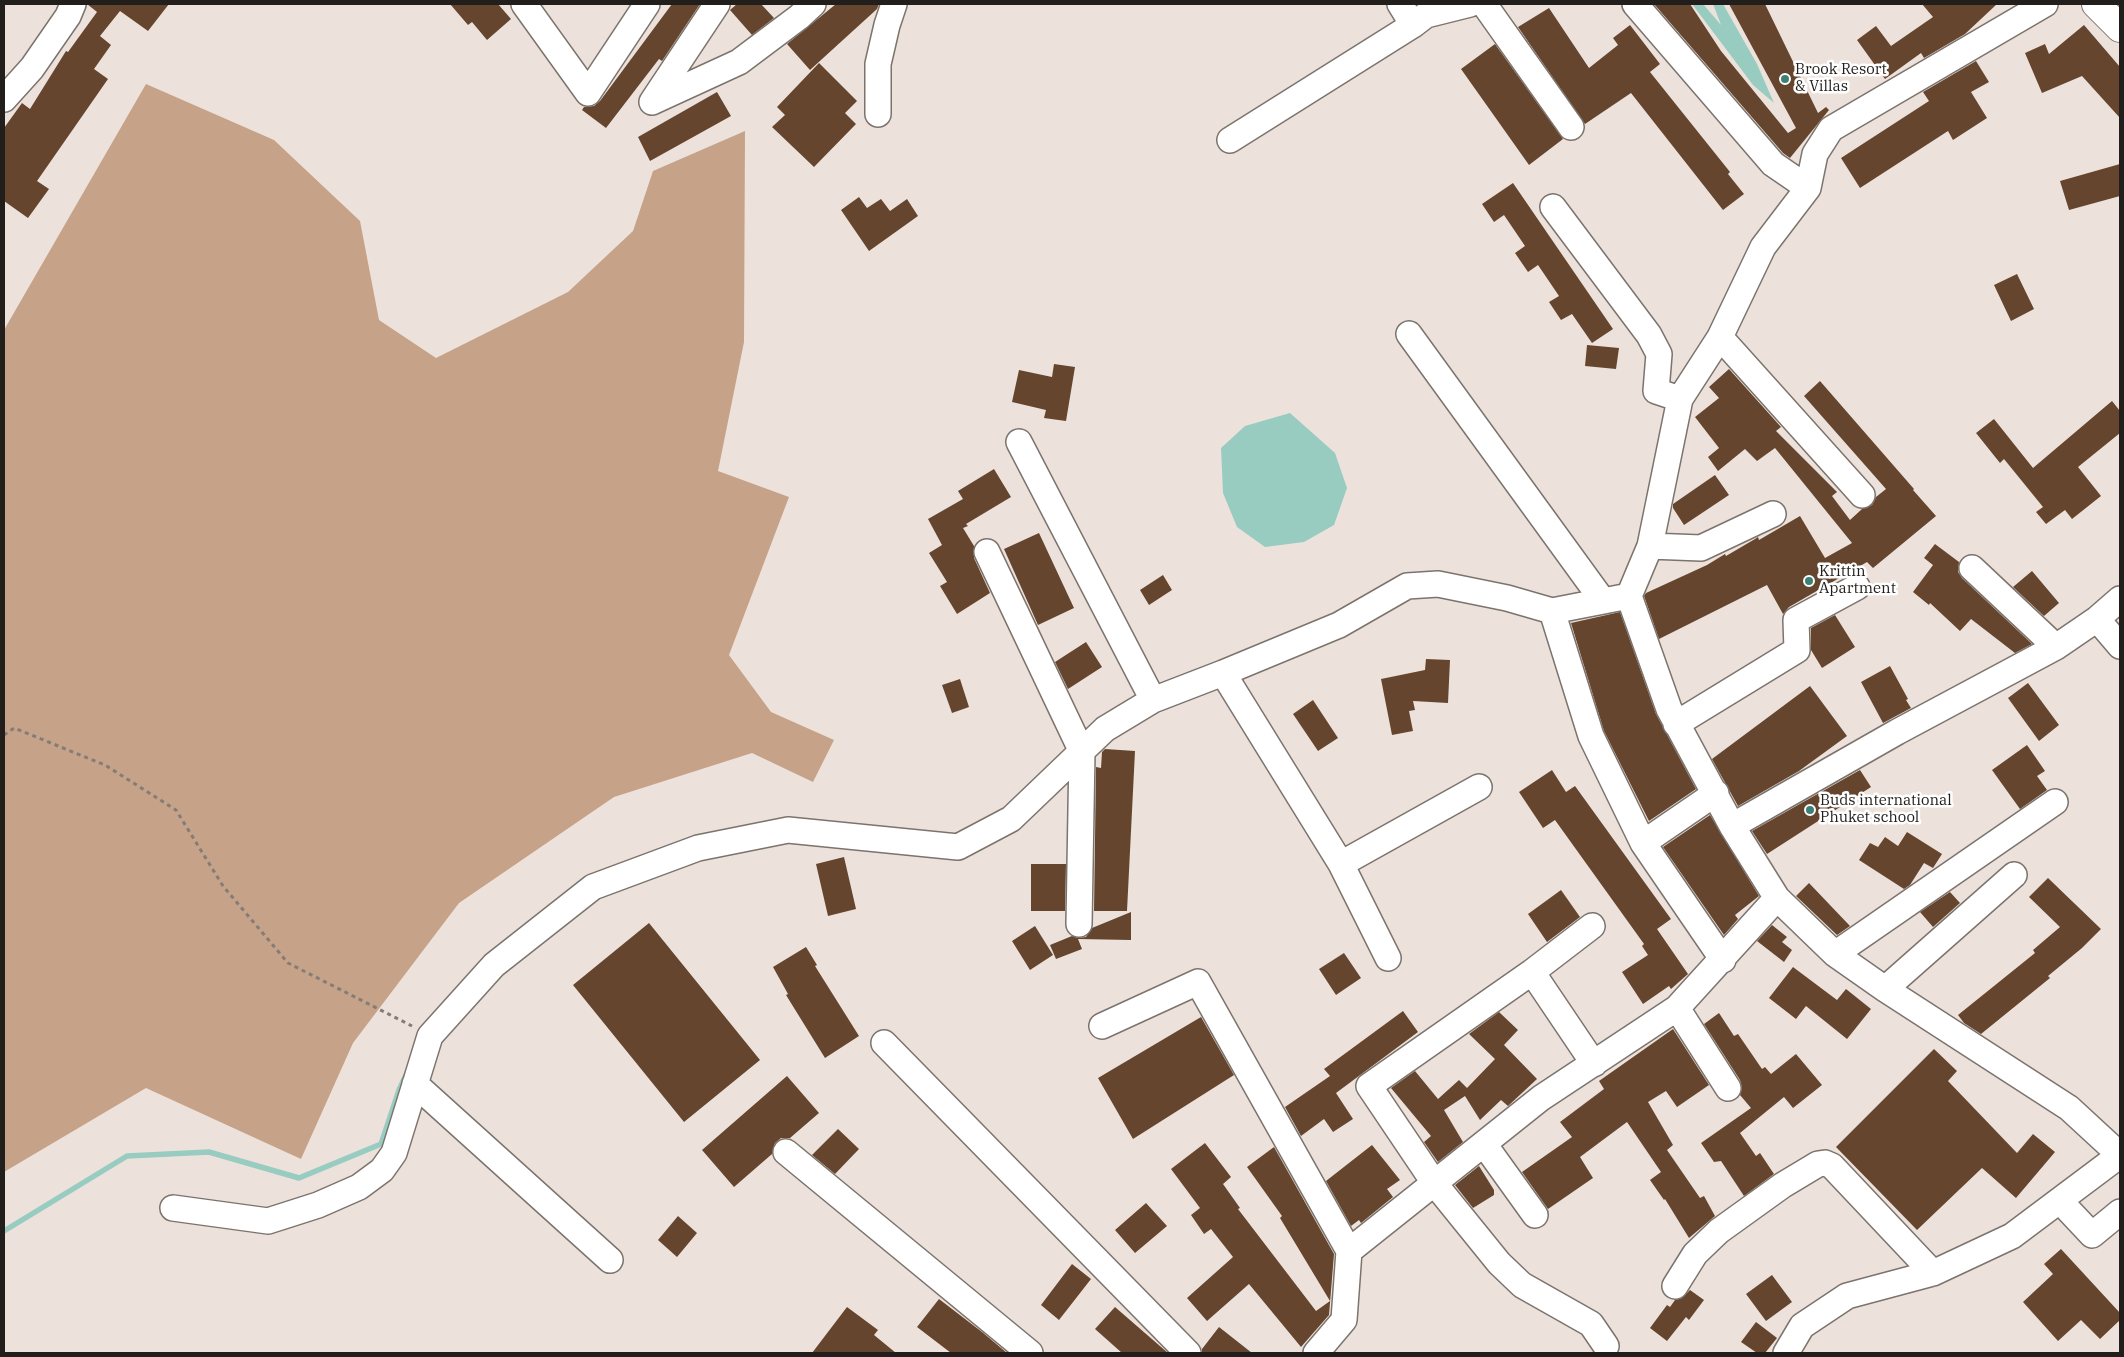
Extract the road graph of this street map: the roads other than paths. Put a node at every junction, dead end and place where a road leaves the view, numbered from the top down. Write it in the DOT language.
graph roads {
  1 [pos="73,4"];
  2 [pos="524,4"];
  3 [pos="718,4"];
  4 [pos="894,4"];
  5 [pos="1400,4"];
  6 [pos="1470,4"];
  7 [pos="1484,4"];
  8 [pos="1635,4"];
  9 [pos="2045,4"];
  10 [pos="2096,4"];
  11 [pos="800,8"];
  12 [pos="636,9"];
  13 [pos="1413,25"];
  14 [pos="2119,26"];
  15 [pos="4,98"];
  16 [pos="878,114"];
  17 [pos="1571,127"];
  18 [pos="1230,140"];
  19 [pos="1808,188"];
  20 [pos="1553,207"];
  21 [pos="1409,334"];
  22 [pos="1720,337"];
  23 [pos="1680,399"];
  24 [pos="1019,442"];
  25 [pos="1862,495"];
  26 [pos="1773,514"];
  27 [pos="1650,546"];
  28 [pos="987,552"];
  29 [pos="1972,568"];
  30 [pos="1857,587"];
  31 [pos="1629,596"];
  32 [pos="2120,599"];
  33 [pos="1603,601"];
  34 [pos="1552,611"];
  35 [pos="2097,619"];
  36 [pos="2120,646"];
  37 [pos="2056,647"];
  38 [pos="1223,673"];
  39 [pos="1153,700"];
  40 [pos="1676,724"];
  41 [pos="1082,752"];
  42 [pos="1479,787"];
  43 [pos="1716,793"];
  44 [pos="2055,802"];
  45 [pos="1732,826"];
  46 [pos="1643,843"];
  47 [pos="1341,864"];
  48 [pos="2014,875"];
  49 [pos="1777,898"];
  50 [pos="1079,924"];
  51 [pos="1592,926"];
  52 [pos="1835,954"];
  53 [pos="1388,958"];
  54 [pos="1723,960"];
  55 [pos="1532,972"];
  56 [pos="1885,989"];
  57 [pos="1677,1008"];
  58 [pos="1102,1026"];
  59 [pos="884,1043"];
  60 [pos="1594,1064"];
  61 [pos="415,1084"];
  62 [pos="1728,1088"];
  63 [pos="1484,1144"];
  64 [pos="786,1152"];
  65 [pos="1435,1184"];
  66 [pos="2060,1201"];
  67 [pos="173,1208"];
  68 [pos="2120,1212"];
  69 [pos="1535,1215"];
  70 [pos="1350,1251"];
  71 [pos="610,1260"];
  72 [pos="1933,1273"];
  73 [pos="1675,1286"];
  74 [pos="1606,1346"];
  75 [pos="1030,1353"];
  76 [pos="1188,1353"];
  77 [pos="1316,1353"];
  78 [pos="1786,1353"];
  1 -- 15 [label="street"];
  2 -- 12 [label="street"];
  3 -- 11 [label="street"];
  4 -- 16 [label="street"];
  5 -- 13 [label="street"];
  6 -- 13 [label="street"];
  7 -- 17 [label="street"];
  8 -- 19 [label="street"];
  9 -- 19 [label="street"];
  10 -- 14 [label="main road"];
  13 -- 18 [label="street"];
  19 -- 22 [label="street"];
  20 -- 23 [label="street"];
  21 -- 33 [label="street"];
  22 -- 23 [label="street"];
  22 -- 25 [label="street"];
  23 -- 27 [label="street"];
  24 -- 39 [label="street"];
  26 -- 27 [label="street"];
  27 -- 31 [label="street"];
  28 -- 41 [label="street"];
  29 -- 37 [label="street"];
  30 -- 40 [label="street"];
  31 -- 33 [label="street"];
  31 -- 40 [label="street"];
  32 -- 35 [label="street"];
  33 -- 34 [label="street"];
  34 -- 38 [label="street"];
  34 -- 46 [label="street"];
  35 -- 36 [label="street"];
  35 -- 37 [label="street"];
  37 -- 45 [label="street"];
  38 -- 39 [label="street"];
  38 -- 47 [label="street"];
  39 -- 41 [label="street"];
  40 -- 43 [label="street"];
  41 -- 50 [label="street"];
  41 -- 61 [label="street"];
  42 -- 47 [label="street"];
  43 -- 45 [label="street"];
  43 -- 46 [label="street"];
  44 -- 52 [label="street"];
  45 -- 49 [label="street"];
  46 -- 54 [label="street"];
  47 -- 53 [label="street"];
  48 -- 56 [label="street"];
  49 -- 52 [label="street"];
  49 -- 54 [label="street"];
  51 -- 55 [label="street"];
  52 -- 56 [label="street"];
  54 -- 57 [label="street"];
  55 -- 60 [label="street"];
  55 -- 65 [label="street"];
  56 -- 66 [label="street"];
  57 -- 60 [label="street"];
  57 -- 62 [label="street"];
  58 -- 70 [label="street"];
  59 -- 76 [label="street"];
  60 -- 63 [label="street"];
  61 -- 67 [label="street"];
  61 -- 71 [label="street"];
  63 -- 65 [label="street"];
  63 -- 69 [label="street"];
  64 -- 75 [label="street"];
  65 -- 70 [label="street"];
  65 -- 74 [label="street"];
  66 -- 68 [label="street"];
  66 -- 72 [label="street"];
  70 -- 77 [label="street"];
  72 -- 73 [label="street"];
  72 -- 78 [label="street"];
}
